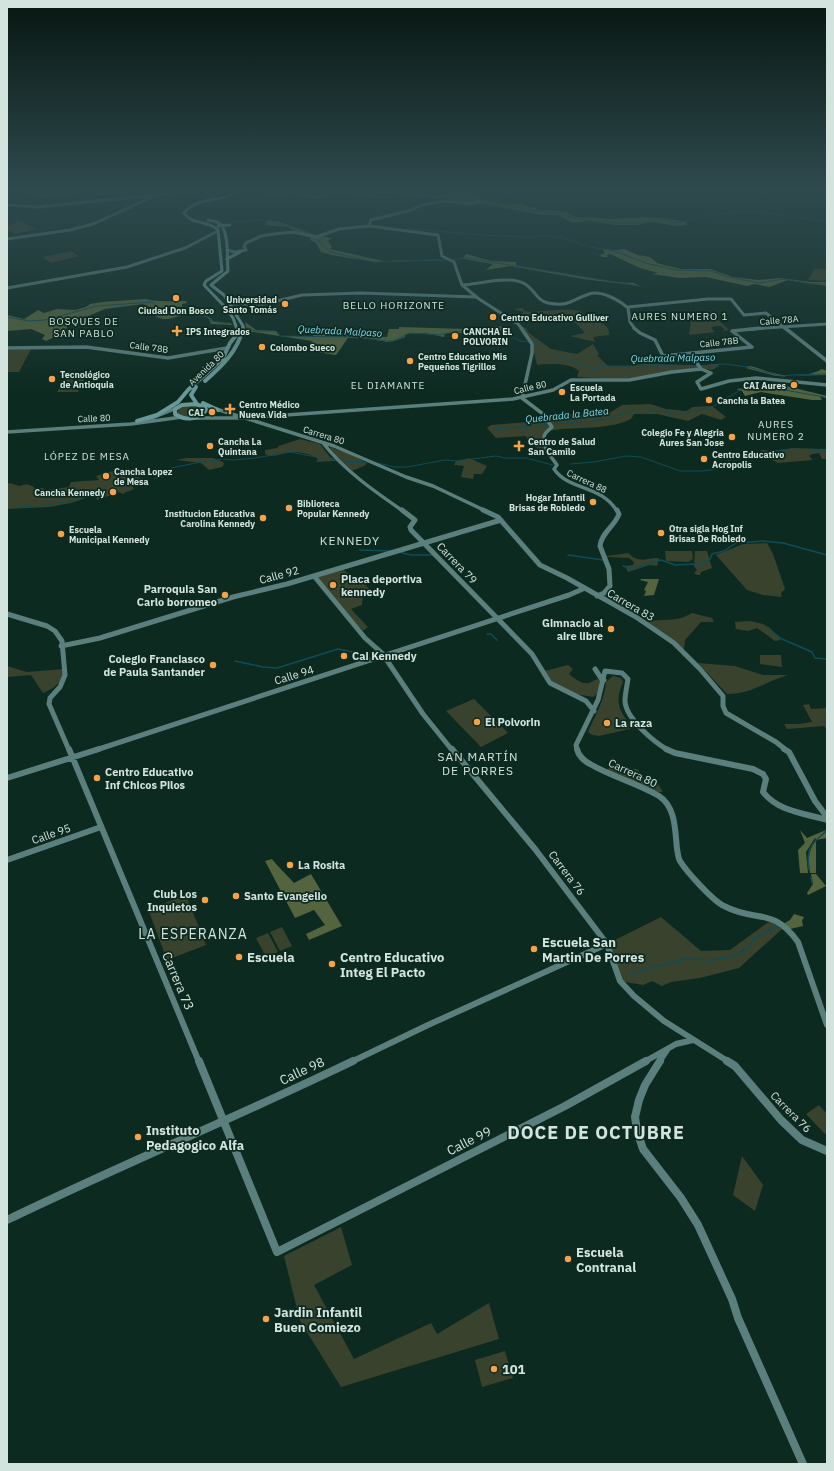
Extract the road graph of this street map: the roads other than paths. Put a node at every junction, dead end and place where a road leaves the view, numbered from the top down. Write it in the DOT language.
graph roads {
  1 [pos="152,259"];
  2 [pos="227,259"];
  3 [pos="447,259"];
  4 [pos="221,260"];
  5 [pos="462,285"];
  6 [pos="7,288"];
  7 [pos="216,289"];
  8 [pos="210,291"];
  9 [pos="224,295"];
  10 [pos="215,296"];
  11 [pos="476,297"];
  12 [pos="230,304"];
  13 [pos="628,307"];
  14 [pos="827,324"];
  15 [pos="783,326"];
  16 [pos="238,345"];
  17 [pos="228,346"];
  18 [pos="752,347"];
  19 [pos="7,348"];
  20 [pos="216,351"];
  21 [pos="226,353"];
  22 [pos="690,353"];
  23 [pos="827,361"];
  24 [pos="700,369"];
  25 [pos="827,385"];
  26 [pos="184,396"];
  27 [pos="193,398"];
  28 [pos="522,398"];
  29 [pos="198,404"];
  30 [pos="182,405"];
  31 [pos="203,406"];
  32 [pos="177,408"];
  33 [pos="218,410"];
  34 [pos="227,412"];
  35 [pos="182,418"];
  36 [pos="193,418"];
  37 [pos="220,418"];
  38 [pos="244,418"];
  39 [pos="206,419"];
  40 [pos="137,421"];
  41 [pos="160,422"];
  42 [pos="7,428"];
  43 [pos="7,432"];
  44 [pos="323,443"];
  45 [pos="375,464"];
  46 [pos="501,520"];
  47 [pos="424,543"];
  48 [pos="314,576"];
  49 [pos="585,588"];
  50 [pos="597,596"];
  51 [pos="7,614"];
  52 [pos="498,619"];
  53 [pos="61,646"];
  54 [pos="384,656"];
  55 [pos="595,669"];
  56 [pos="620,673"];
  57 [pos="603,681"];
  58 [pos="583,700"];
  59 [pos="598,700"];
  60 [pos="594,711"];
  61 [pos="73,757"];
  62 [pos="7,778"];
  63 [pos="827,818"];
  64 [pos="101,827"];
  65 [pos="7,860"];
  66 [pos="607,944"];
  67 [pos="827,1025"];
  68 [pos="693,1040"];
  69 [pos="667,1049"];
  70 [pos="224,1120"];
  71 [pos="827,1151"];
  72 [pos="7,1220"];
  73 [pos="277,1252"];
  74 [pos="802,1464"];
  1 -- 6 [label="street"];
  2 -- 7 [label="main road"];
  3 -- 5 [label="street"];
  4 -- 8 [label="main road"];
  5 -- 11 [label="street"];
  5 -- 13 [label="street"];
  7 -- 8 [label="main road"];
  7 -- 9 [label="main road, Avenida 80"];
  8 -- 10 [label="main road, Avenida 80"];
  9 -- 10 [label="main road"];
  9 -- 12 [label="main road, Avenida 80"];
  10 -- 12 [label="main road"];
  10 -- 17 [label="main road, Avenida 80"];
  11 -- 12 [label="street"];
  11 -- 28 [label="street"];
  12 -- 16 [label="main road, Avenida 80"];
  13 -- 15 [label="street"];
  13 -- 22 [label="street, Calle 78B"];
  14 -- 15 [label="street, Calle 78A"];
  15 -- 18 [label="street, Calle 78A"];
  15 -- 23 [label="street"];
  16 -- 17 [label="main road"];
  16 -- 27 [label="main road, Avenida 80"];
  17 -- 20 [label="street, Calle 78B"];
  17 -- 21 [label="main road, Avenida 80"];
  18 -- 22 [label="street, Calle 78B"];
  19 -- 20 [label="street, Calle 78B"];
  20 -- 21 [label="street, Calle 78B"];
  21 -- 26 [label="main road, Avenida 80"];
  22 -- 24 [label="street"];
  24 -- 25 [label="street"];
  24 -- 28 [label="street, Calle 80"];
  26 -- 30 [label="main road, Avenida 80"];
  26 -- 40 [label="main road"];
  27 -- 29 [label="main road, Avenida 80"];
  27 -- 33 [label="main road"];
  28 -- 38 [label="street, Calle 80"];
  28 -- 50 [label="street, Carrera 88"];
  29 -- 30 [label="main road"];
  29 -- 31 [label="main road"];
  30 -- 32 [label="main road"];
  31 -- 33 [label="street, Calle 80"];
  31 -- 36 [label="main road"];
  32 -- 35 [label="main road"];
  32 -- 40 [label="street, Calle 80"];
  33 -- 34 [label="street, Calle 80"];
  34 -- 37 [label="street"];
  34 -- 38 [label="street, Calle 80"];
  35 -- 36 [label="main road"];
  35 -- 41 [label="street, Calle 80"];
  36 -- 39 [label="street, Calle 80"];
  37 -- 38 [label="street, Calle 80"];
  37 -- 39 [label="street, Calle 80"];
  38 -- 44 [label="street, Carrera 80"];
  39 -- 41 [label="street"];
  40 -- 42 [label="street, Calle 80"];
  41 -- 43 [label="street, Calle 80"];
  44 -- 45 [label="street, Carrera 80"];
  44 -- 47 [label="street, Carrera 79"];
  45 -- 46 [label="street, Carrera 83"];
  46 -- 47 [label="street, Calle 92"];
  46 -- 49 [label="street, Carrera 83"];
  47 -- 48 [label="street, Calle 92"];
  47 -- 52 [label="street, Carrera 79"];
  48 -- 53 [label="street, Calle 92"];
  48 -- 54 [label="street, Carrera 76"];
  49 -- 50 [label="street, Carrera 83"];
  49 -- 52 [label="street, Calle 94"];
  50 -- 63 [label="street, Carrera 83"];
  51 -- 53 [label="street, Carrera 73"];
  52 -- 54 [label="street, Calle 94"];
  52 -- 58 [label="street, Carrera 79"];
  53 -- 61 [label="street, Carrera 73"];
  54 -- 61 [label="street, Calle 94"];
  54 -- 66 [label="street, Carrera 76"];
  55 -- 57 [label="street"];
  56 -- 57 [label="street"];
  56 -- 57 [label="street, Carrera 80"];
  56 -- 63 [label="street, Carrera 83"];
  57 -- 59 [label="street, Carrera 80"];
  58 -- 59 [label="street, Carrera 79"];
  58 -- 60 [label="street, Carrera 79"];
  59 -- 60 [label="street, Carrera 80"];
  60 -- 67 [label="street, Carrera 80"];
  61 -- 62 [label="street, Calle 94"];
  61 -- 64 [label="street, Carrera 73"];
  64 -- 65 [label="street, Calle 95"];
  64 -- 70 [label="street, Carrera 73"];
  66 -- 68 [label="street, Carrera 76"];
  66 -- 70 [label="street, Calle 98"];
  68 -- 69 [label="street, Calle 99"];
  68 -- 71 [label="street, Carrera 76"];
  69 -- 73 [label="street, Calle 99"];
  69 -- 74 [label="street"];
  70 -- 72 [label="street, Calle 98"];
  70 -- 73 [label="street, Carrera 73"];
}
